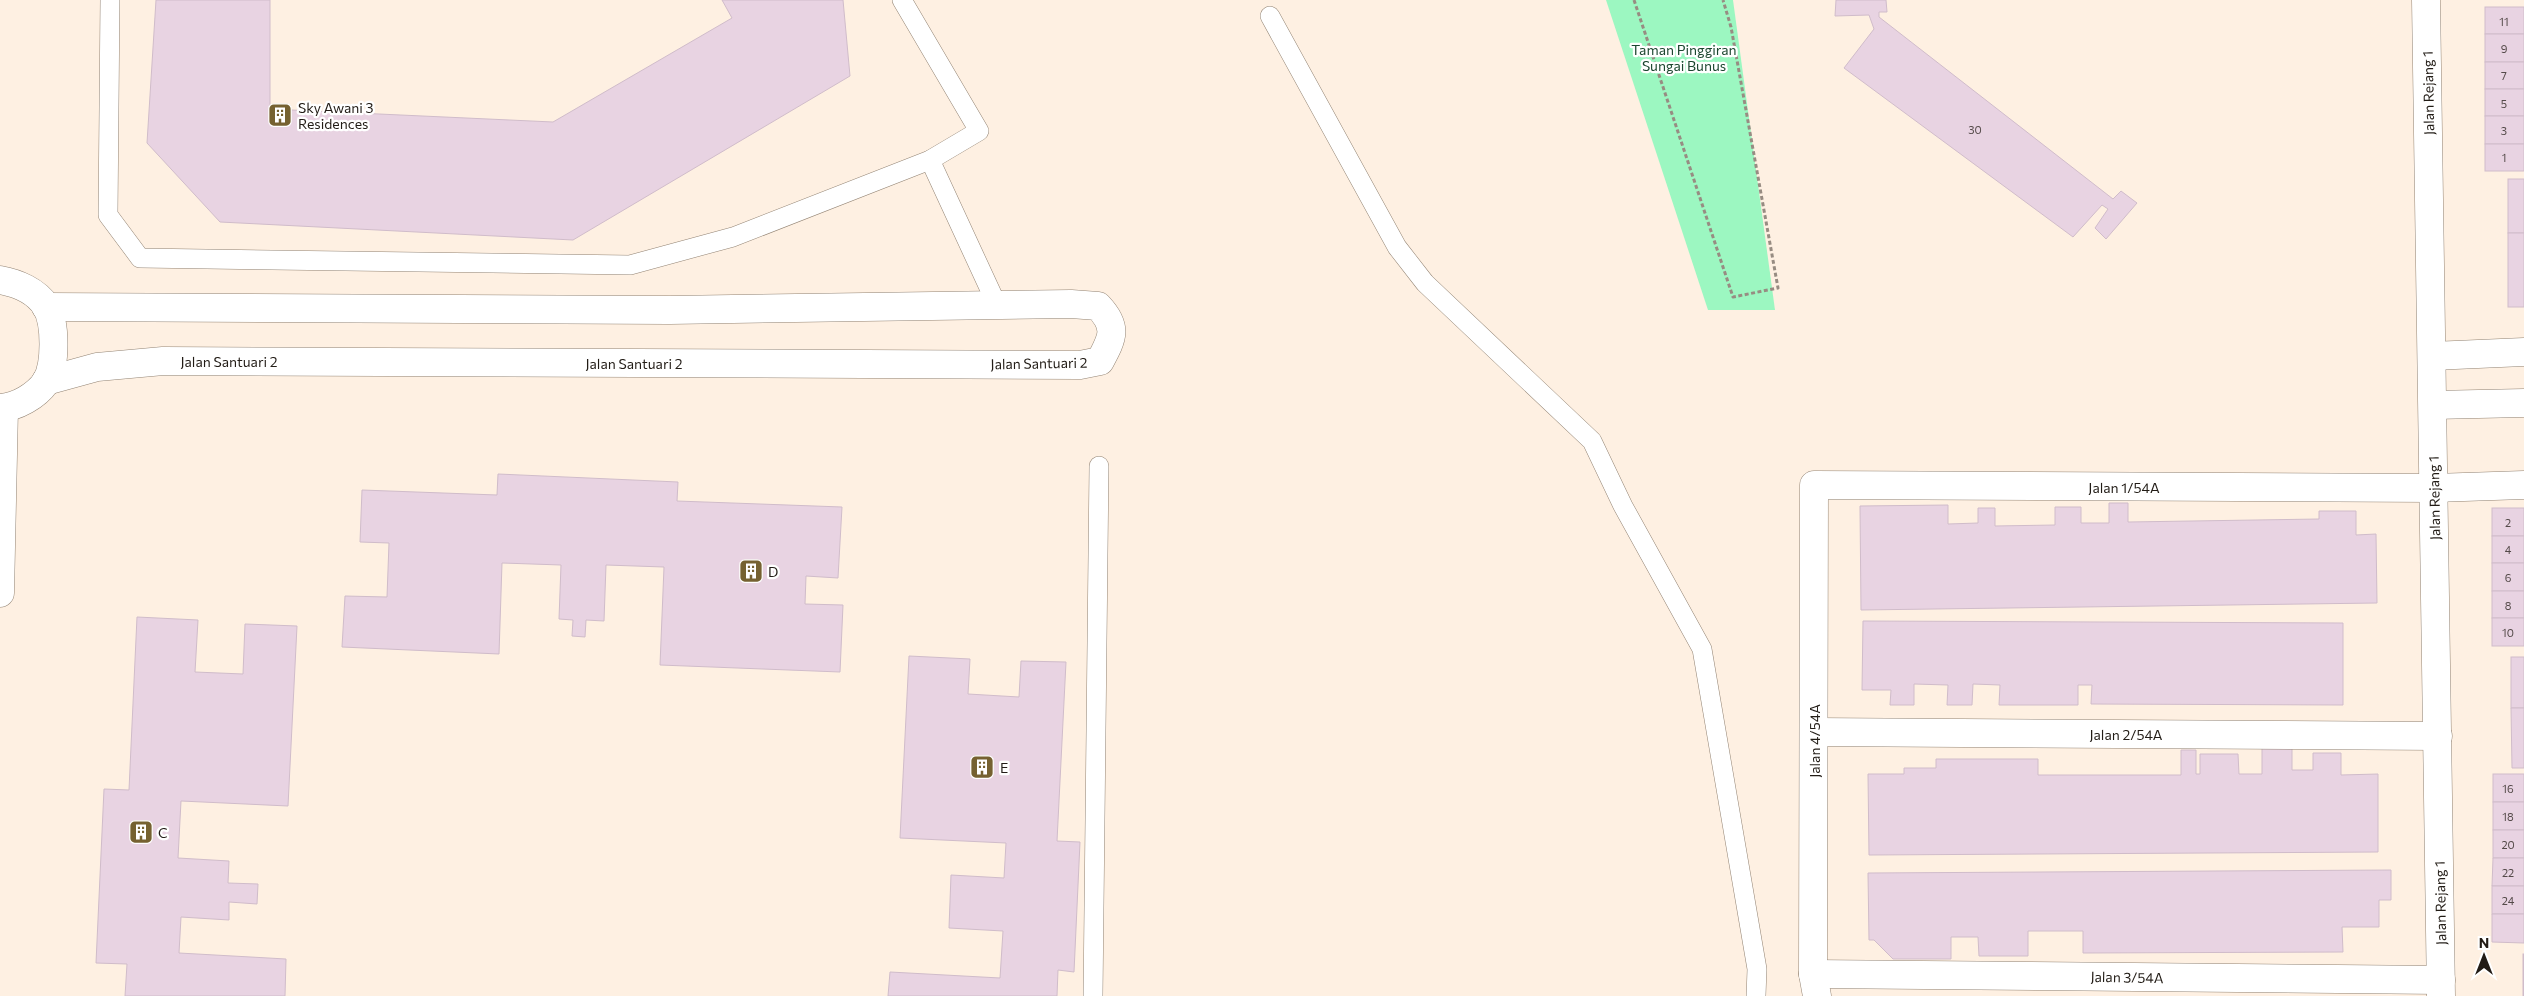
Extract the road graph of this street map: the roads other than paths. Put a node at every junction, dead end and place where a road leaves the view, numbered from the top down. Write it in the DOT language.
graph roads {
  1 [pos="110,0"];
  2 [pos="902,0"];
  3 [pos="2426,0"];
  4 [pos="1270,16"];
  5 [pos="930,160"];
  6 [pos="0,280"];
  7 [pos="997,305"];
  8 [pos="46,307"];
  9 [pos="2524,352"];
  10 [pos="2432,356"];
  11 [pos="46,381"];
  12 [pos="2524,403"];
  13 [pos="2433,405"];
  14 [pos="2,408"];
  15 [pos="1099,466"];
  16 [pos="1814,485"];
  17 [pos="2524,485"];
  18 [pos="2434,488"];
  19 [pos="0,592"];
  20 [pos="1814,732"];
  21 [pos="2438,736"];
  22 [pos="1815,985"];
  23 [pos="2441,988"];
  24 [pos="1093,996"];
  25 [pos="1756,996"];
  1 -- 5 [label="lane"];
  2 -- 5 [label="lane"];
  3 -- 10 [label="street, Jalan Rejang 1"];
  4 -- 25 [label="lane"];
  5 -- 7 [label="lane"];
  6 -- 8 [label="street"];
  7 -- 8 [label="street, Jalan Santuari 2"];
  7 -- 11 [label="street, Jalan Santuari 2"];
  8 -- 11 [label="street"];
  9 -- 10 [label="street"];
  10 -- 13 [label="street, Jalan Rejang 1"];
  11 -- 14 [label="street"];
  12 -- 13 [label="street"];
  13 -- 18 [label="street, Jalan Rejang 1"];
  14 -- 19 [label="street"];
  15 -- 24 [label="lane"];
  16 -- 18 [label="street, Jalan 1/54A"];
  16 -- 20 [label="street, Jalan 4/54A"];
  17 -- 18 [label="street, Jalan 1/54A"];
  18 -- 21 [label="street, Jalan Rejang 1"];
  20 -- 21 [label="street, Jalan 2/54A"];
  20 -- 22 [label="street, Jalan 4/54A"];
  21 -- 23 [label="street, Jalan Rejang 1"];
  22 -- 23 [label="street, Jalan 3/54A"];
}
